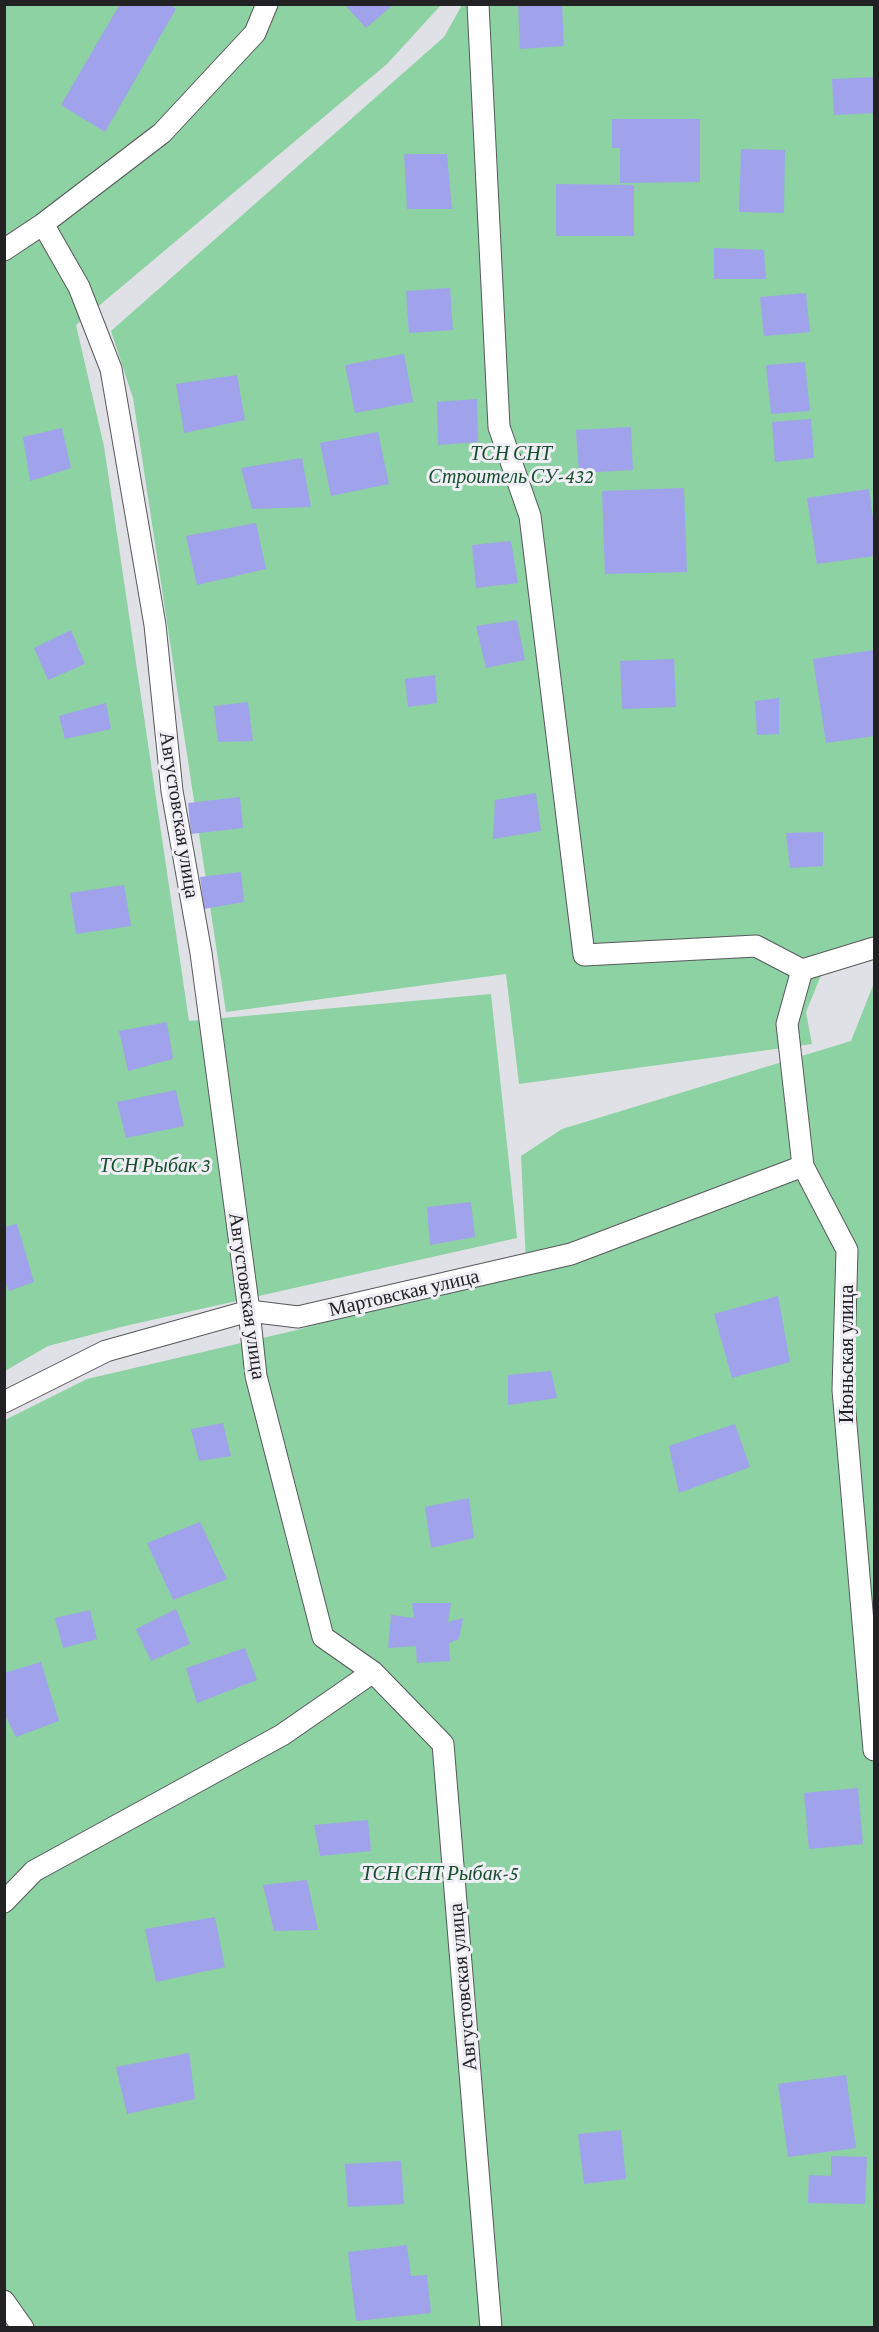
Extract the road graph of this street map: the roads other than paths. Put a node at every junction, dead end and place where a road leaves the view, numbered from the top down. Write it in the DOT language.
graph roads {
  1 [pos="267,4"];
  2 [pos="478,4"];
  3 [pos="43,224"];
  4 [pos="4,250"];
  5 [pos="874,948"];
  6 [pos="802,970"];
  7 [pos="803,1166"];
  8 [pos="249,1311"];
  9 [pos="4,1402"];
  10 [pos="373,1672"];
  11 [pos="874,1750"];
  12 [pos="4,1902"];
  13 [pos="4,2301"];
  14 [pos="23,2328"];
  15 [pos="490,2328"];
  1 -- 3 [label="lane"];
  2 -- 6 [label="lane"];
  3 -- 4 [label="lane"];
  3 -- 8 [label="lane, Августовская улица"];
  5 -- 6 [label="lane"];
  6 -- 7 [label="lane, Июньская улица"];
  7 -- 8 [label="lane, Мартовская улица"];
  7 -- 11 [label="lane, Июньская улица"];
  8 -- 9 [label="lane, Мартовская улица"];
  8 -- 10 [label="lane, Августовская улица"];
  10 -- 12 [label="lane"];
  10 -- 15 [label="lane, Августовская улица"];
  13 -- 14 [label="lane"];
}
